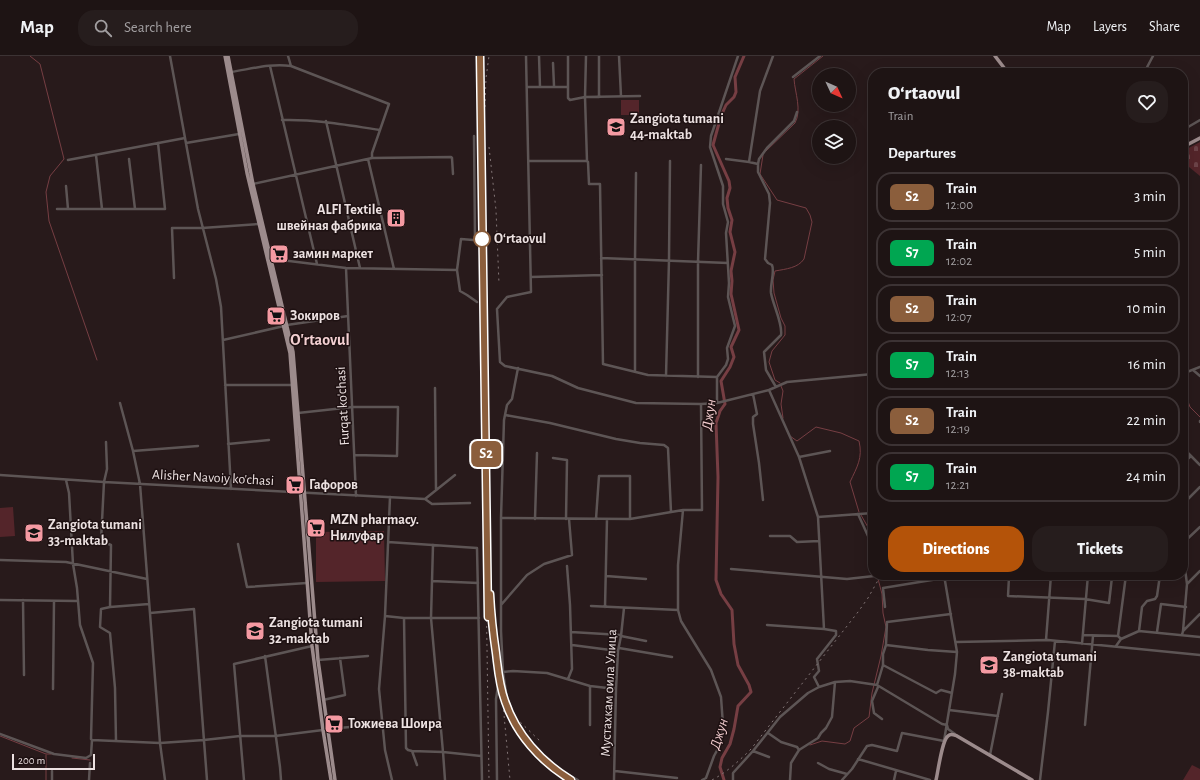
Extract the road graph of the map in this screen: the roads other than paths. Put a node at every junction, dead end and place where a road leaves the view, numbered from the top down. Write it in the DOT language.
graph roads {
  1 [pos="170,56"];
  2 [pos="226,56"];
  3 [pos="288,56"];
  4 [pos="526,56"];
  5 [pos="539,56"];
  6 [pos="568,56"];
  7 [pos="586,56"];
  8 [pos="599,56"];
  9 [pos="619,56"];
  10 [pos="738,56"];
  11 [pos="773,56"];
  12 [pos="820,56"];
  13 [pos="995,56"];
  14 [pos="1153,56"];
  15 [pos="553,63"];
  16 [pos="270,66"];
  17 [pos="291,66"];
  18 [pos="1004,68"];
  19 [pos="1147,68"];
  20 [pos="231,72"];
  21 [pos="793,77"];
  22 [pos="554,86"];
  23 [pos="527,87"];
  24 [pos="540,87"];
  25 [pos="568,87"];
  26 [pos="620,96"];
  27 [pos="640,96"];
  28 [pos="585,97"];
  29 [pos="600,97"];
  30 [pos="797,112"];
  31 [pos="282,120"];
  32 [pos="1200,120"];
  33 [pos="326,121"];
  34 [pos="1188,127"];
  35 [pos="380,130"];
  36 [pos="240,134"];
  37 [pos="474,136"];
  38 [pos="185,138"];
  39 [pos="1200,138"];
  40 [pos="158,143"];
  41 [pos="186,143"];
  42 [pos="1188,144"];
  43 [pos="96,155"];
  44 [pos="372,158"];
  45 [pos="129,159"];
  46 [pos="368,159"];
  47 [pos="726,159"];
  48 [pos="68,160"];
  49 [pos="529,161"];
  50 [pos="587,161"];
  51 [pos="670,161"];
  52 [pos="748,162"];
  53 [pos="758,164"];
  54 [pos="701,165"];
  55 [pos="336,166"];
  56 [pos="636,173"];
  57 [pos="295,174"];
  58 [pos="453,174"];
  59 [pos="253,184"];
  60 [pos="66,186"];
  61 [pos="57,208"];
  62 [pos="68,208"];
  63 [pos="102,208"];
  64 [pos="134,208"];
  65 [pos="260,224"];
  66 [pos="202,228"];
  67 [pos="601,258"];
  68 [pos="635,260"];
  69 [pos="669,260"];
  70 [pos="270,261"];
  71 [pos="698,262"];
  72 [pos="728,263"];
  73 [pos="317,264"];
  74 [pos="346,268"];
  75 [pos="360,268"];
  76 [pos="394,269"];
  77 [pos="457,270"];
  78 [pos="602,275"];
  79 [pos="531,277"];
  80 [pos="174,278"];
  81 [pos="477,302"];
  82 [pos="348,316"];
  83 [pos="286,325"];
  84 [pos="223,340"];
  85 [pos="1200,367"];
  86 [pos="518,368"];
  87 [pos="1193,370"];
  88 [pos="635,371"];
  89 [pos="1188,372"];
  90 [pos="868,374"];
  91 [pos="666,376"];
  92 [pos="1200,376"];
  93 [pos="698,377"];
  94 [pos="717,377"];
  95 [pos="225,385"];
  96 [pos="293,385"];
  97 [pos="776,387"];
  98 [pos="436,388"];
  99 [pos="769,390"];
  100 [pos="753,394"];
  101 [pos="120,403"];
  102 [pos="717,403"];
  103 [pos="701,404"];
  104 [pos="353,407"];
  105 [pos="298,413"];
  106 [pos="505,415"];
  107 [pos="269,440"];
  108 [pos="106,442"];
  109 [pos="228,444"];
  110 [pos="198,446"];
  111 [pos="133,451"];
  112 [pos="830,451"];
  113 [pos="537,453"];
  114 [pos="1188,454"];
  115 [pos="355,455"];
  116 [pos="1190,456"];
  117 [pos="799,457"];
  118 [pos="553,458"];
  119 [pos="1200,465"];
  120 [pos="0,475"];
  121 [pos="455,475"];
  122 [pos="66,480"];
  123 [pos="104,482"];
  124 [pos="140,484"];
  125 [pos="1200,487"];
  126 [pos="230,489"];
  127 [pos="436,490"];
  128 [pos="303,493"];
  129 [pos="356,496"];
  130 [pos="390,497"];
  131 [pos="425,499"];
  132 [pos="1188,499"];
  133 [pos="763,500"];
  134 [pos="470,503"];
  135 [pos="683,510"];
  136 [pos="671,512"];
  137 [pos="868,513"];
  138 [pos="858,514"];
  139 [pos="818,517"];
  140 [pos="501,518"];
  141 [pos="535,519"];
  142 [pos="568,519"];
  143 [pos="596,519"];
  144 [pos="607,519"];
  145 [pos="630,520"];
  146 [pos="1200,527"];
  147 [pos="770,536"];
  148 [pos="868,536"];
  149 [pos="1188,538"];
  150 [pos="819,541"];
  151 [pos="388,542"];
  152 [pos="238,544"];
  153 [pos="434,545"];
  154 [pos="0,560"];
  155 [pos="73,564"];
  156 [pos="567,566"];
  157 [pos="731,569"];
  158 [pos="1200,571"];
  159 [pos="110,572"];
  160 [pos="606,576"];
  161 [pos="868,577"];
  162 [pos="821,578"];
  163 [pos="646,579"];
  164 [pos="147,580"];
  165 [pos="927,580"];
  166 [pos="945,580"];
  167 [pos="1009,580"];
  168 [pos="1051,580"];
  169 [pos="1087,580"];
  170 [pos="1112,580"];
  171 [pos="1126,580"];
  172 [pos="1159,580"];
  173 [pos="1186,580"];
  174 [pos="432,581"];
  175 [pos="307,583"];
  176 [pos="478,583"];
  177 [pos="1187,584"];
  178 [pos="1049,597"];
  179 [pos="1085,599"];
  180 [pos="0,600"];
  181 [pos="23,600"];
  182 [pos="54,601"];
  183 [pos="77,601"];
  184 [pos="149,604"];
  185 [pos="501,606"];
  186 [pos="590,606"];
  187 [pos="1186,606"];
  188 [pos="605,607"];
  189 [pos="885,607"];
  190 [pos="110,608"];
  191 [pos="624,608"];
  192 [pos="678,610"];
  193 [pos="150,613"];
  194 [pos="951,614"];
  195 [pos="1200,614"];
  196 [pos="385,616"];
  197 [pos="404,618"];
  198 [pos="431,618"];
  199 [pos="479,618"];
  200 [pos="767,625"];
  201 [pos="824,629"];
  202 [pos="1139,631"];
  203 [pos="1183,631"];
  204 [pos="571,632"];
  205 [pos="1157,632"];
  206 [pos="1082,635"];
  207 [pos="1182,635"];
  208 [pos="621,636"];
  209 [pos="1093,636"];
  210 [pos="1118,636"];
  211 [pos="1200,636"];
  212 [pos="1121,639"];
  213 [pos="1046,640"];
  214 [pos="646,641"];
  215 [pos="1054,641"];
  216 [pos="956,642"];
  217 [pos="1082,644"];
  218 [pos="1092,644"];
  219 [pos="572,645"];
  220 [pos="886,645"];
  221 [pos="312,646"];
  222 [pos="1116,646"];
  223 [pos="619,649"];
  224 [pos="957,652"];
  225 [pos="1200,654"];
  226 [pos="265,656"];
  227 [pos="368,656"];
  228 [pos="672,657"];
  229 [pos="340,658"];
  230 [pos="318,660"];
  231 [pos="883,665"];
  232 [pos="503,672"];
  233 [pos="24,675"];
  234 [pos="568,679"];
  235 [pos="835,682"];
  236 [pos="590,686"];
  237 [pos="878,686"];
  238 [pos="819,687"];
  239 [pos="616,688"];
  240 [pos="53,689"];
  241 [pos="952,693"];
  242 [pos="1002,694"];
  243 [pos="323,700"];
  244 [pos="511,708"];
  245 [pos="949,710"];
  246 [pos="998,716"];
  247 [pos="882,719"];
  248 [pos="383,724"];
  249 [pos="590,725"];
  250 [pos="947,725"];
  251 [pos="1085,725"];
  252 [pos="325,729"];
  253 [pos="768,733"];
  254 [pos="0,734"];
  255 [pos="240,736"];
  256 [pos="275,736"];
  257 [pos="957,736"];
  258 [pos="92,740"];
  259 [pos="204,740"];
  260 [pos="116,741"];
  261 [pos="944,741"];
  262 [pos="160,743"];
  263 [pos="412,750"];
  264 [pos="799,750"];
  265 [pos="753,751"];
  266 [pos="443,752"];
  267 [pos="990,754"];
  268 [pos="480,756"];
  269 [pos="769,757"];
  270 [pos="858,759"];
  271 [pos="90,763"];
  272 [pos="818,763"];
  273 [pos="417,765"];
  274 [pos="896,770"];
  275 [pos="52,771"];
  276 [pos="615,771"];
  277 [pos="565,772"];
  278 [pos="847,774"];
  279 [pos="677,778"];
  280 [pos="52,780"];
  281 [pos="89,780"];
  282 [pos="165,780"];
  283 [pos="207,780"];
  284 [pos="244,780"];
  285 [pos="280,780"];
  286 [pos="331,780"];
  287 [pos="335,780"];
  288 [pos="392,780"];
  289 [pos="445,780"];
  290 [pos="482,780"];
  291 [pos="497,780"];
  292 [pos="578,780"];
  293 [pos="614,780"];
  294 [pos="702,780"];
  295 [pos="733,780"];
  296 [pos="790,780"];
  297 [pos="842,780"];
  298 [pos="894,780"];
  299 [pos="930,780"];
  300 [pos="936,780"];
  301 [pos="1032,780"];
  302 [pos="1040,780"];
  1 -- 38 [label="street"];
  2 -- 20 [label="main road"];
  2 -- 36 [label="main road"];
  3 -- 17 [label="street"];
  4 -- 23 [label="street"];
  5 -- 24 [label="street"];
  6 -- 25 [label="street"];
  7 -- 28 [label="street"];
  8 -- 29 [label="street"];
  9 -- 26 [label="street"];
  10 -- 72 [label="street"];
  11 -- 52 [label="street"];
  12 -- 21 [label="street"];
  13 -- 18 [label="main road"];
  14 -- 19 [label="street"];
  15 -- 22 [label="street"];
  16 -- 17 [label="street"];
  16 -- 20 [label="street"];
  16 -- 31 [label="street"];
  17 -- 35 [label="street"];
  20 -- 59 [label="main road"];
  22 -- 24 [label="street"];
  22 -- 25 [label="street"];
  23 -- 24 [label="street"];
  23 -- 49 [label="street"];
  25 -- 28 [label="street"];
  26 -- 27 [label="street"];
  26 -- 29 [label="street"];
  28 -- 29 [label="street"];
  28 -- 50 [label="street"];
  30 -- 53 [label="street"];
  31 -- 33 [label="street"];
  31 -- 57 [label="street"];
  32 -- 34 [label="street"];
  33 -- 35 [label="street"];
  33 -- 55 [label="street"];
  35 -- 44 [label="street"];
  36 -- 41 [label="street"];
  36 -- 65 [label="main road"];
  37 -- 77 [label="street"];
  38 -- 40 [label="street"];
  38 -- 41 [label="street"];
  39 -- 42 [label="main road"];
  40 -- 43 [label="street"];
  40 -- 64 [label="street"];
  41 -- 66 [label="street"];
  43 -- 48 [label="street"];
  43 -- 63 [label="street"];
  44 -- 46 [label="street"];
  44 -- 58 [label="street"];
  45 -- 64 [label="street"];
  46 -- 55 [label="street"];
  46 -- 76 [label="street"];
  47 -- 52 [label="street"];
  49 -- 50 [label="street"];
  49 -- 79 [label="street"];
  50 -- 67 [label="street"];
  51 -- 69 [label="street"];
  52 -- 53 [label="street"];
  53 -- 97 [label="street"];
  54 -- 71 [label="street"];
  55 -- 57 [label="street"];
  55 -- 75 [label="street"];
  56 -- 68 [label="street"];
  57 -- 59 [label="street"];
  57 -- 73 [label="street"];
  59 -- 70 [label="main road"];
  60 -- 62 [label="street"];
  61 -- 62 [label="street"];
  62 -- 63 [label="street"];
  63 -- 64 [label="street"];
  65 -- 66 [label="street"];
  65 -- 70 [label="main road"];
  66 -- 80 [label="street"];
  66 -- 84 [label="street"];
  67 -- 68 [label="street"];
  67 -- 78 [label="street"];
  68 -- 69 [label="street"];
  68 -- 88 [label="street"];
  69 -- 71 [label="street"];
  69 -- 91 [label="street"];
  70 -- 73 [label="street"];
  70 -- 83 [label="main road"];
  71 -- 72 [label="street"];
  71 -- 93 [label="street"];
  72 -- 94 [label="street"];
  73 -- 74 [label="street"];
  74 -- 75 [label="street"];
  74 -- 82 [label="street, Furqat ko'chasi"];
  75 -- 76 [label="street"];
  76 -- 77 [label="street"];
  77 -- 81 [label="street"];
  78 -- 79 [label="street"];
  78 -- 88 [label="street"];
  79 -- 86 [label="street"];
  82 -- 83 [label="street"];
  82 -- 104 [label="street, Furqat ko'chasi"];
  83 -- 84 [label="street"];
  83 -- 96 [label="main road"];
  83 -- 105 [label="main road"];
  84 -- 95 [label="street"];
  85 -- 87 [label="street"];
  86 -- 103 [label="street"];
  86 -- 106 [label="street"];
  87 -- 89 [label="street"];
  87 -- 92 [label="street"];
  88 -- 91 [label="street"];
  90 -- 97 [label="street"];
  91 -- 93 [label="street"];
  93 -- 94 [label="street"];
  94 -- 102 [label="street"];
  95 -- 96 [label="street"];
  95 -- 109 [label="street"];
  96 -- 128 [label="main road"];
  97 -- 99 [label="street"];
  98 -- 127 [label="street"];
  99 -- 100 [label="street"];
  99 -- 117 [label="street"];
  100 -- 102 [label="street"];
  100 -- 133 [label="street"];
  101 -- 111 [label="street"];
  102 -- 103 [label="street"];
  103 -- 135 [label="street"];
  104 -- 105 [label="street"];
  104 -- 115 [label="street, Furqat ko'chasi"];
  104 -- 115 [label="street"];
  105 -- 128 [label="main road"];
  106 -- 136 [label="street"];
  106 -- 140 [label="street"];
  107 -- 109 [label="street"];
  108 -- 123 [label="street"];
  109 -- 126 [label="street"];
  110 -- 111 [label="street"];
  111 -- 124 [label="street"];
  112 -- 117 [label="street"];
  113 -- 141 [label="street"];
  114 -- 116 [label="street"];
  115 -- 129 [label="street, Furqat ko'chasi"];
  116 -- 119 [label="street"];
  117 -- 139 [label="street"];
  118 -- 142 [label="street"];
  120 -- 122 [label="street, Alisher Navoiy ko'chasi"];
  121 -- 127 [label="street"];
  122 -- 123 [label="street, Alisher Navoiy ko'chasi"];
  122 -- 155 [label="street"];
  123 -- 124 [label="street, Alisher Navoiy ko'chasi"];
  123 -- 159 [label="street"];
  124 -- 126 [label="street, Alisher Navoiy ko'chasi"];
  124 -- 164 [label="street"];
  125 -- 132 [label="street"];
  126 -- 128 [label="street, Alisher Navoiy ko'chasi"];
  127 -- 131 [label="street"];
  128 -- 129 [label="street, Alisher Navoiy ko'chasi"];
  128 -- 175 [label="main road"];
  128 -- 230 [label="main road"];
  129 -- 130 [label="street, Alisher Navoiy ko'chasi"];
  130 -- 131 [label="street, Alisher Navoiy ko'chasi"];
  130 -- 151 [label="street"];
  131 -- 134 [label="street, Alisher Navoiy ko'chasi"];
  135 -- 136 [label="street"];
  135 -- 192 [label="street"];
  136 -- 145 [label="street"];
  137 -- 138 [label="street"];
  138 -- 139 [label="street"];
  138 -- 148 [label="street"];
  139 -- 150 [label="street"];
  140 -- 141 [label="street"];
  140 -- 185 [label="street"];
  141 -- 142 [label="street"];
  142 -- 143 [label="street"];
  142 -- 185 [label="street"];
  143 -- 144 [label="street"];
  143 -- 145 [label="street"];
  144 -- 145 [label="street"];
  144 -- 160 [label="street"];
  146 -- 149 [label="street"];
  147 -- 150 [label="street"];
  150 -- 162 [label="street"];
  151 -- 153 [label="street"];
  151 -- 196 [label="street"];
  152 -- 175 [label="street"];
  153 -- 174 [label="street"];
  153 -- 176 [label="street"];
  154 -- 155 [label="street"];
  155 -- 159 [label="street"];
  155 -- 183 [label="street"];
  156 -- 204 [label="street"];
  157 -- 162 [label="street"];
  158 -- 177 [label="street"];
  159 -- 164 [label="street"];
  159 -- 190 [label="street"];
  160 -- 163 [label="street"];
  160 -- 188 [label="street"];
  161 -- 162 [label="street"];
  162 -- 201 [label="street"];
  164 -- 184 [label="street"];
  165 -- 189 [label="street"];
  166 -- 194 [label="street"];
  167 -- 178 [label="street"];
  168 -- 178 [label="street"];
  169 -- 179 [label="street"];
  170 -- 179 [label="street"];
  171 -- 210 [label="street"];
  172 -- 202 [label="street"];
  173 -- 177 [label="street"];
  174 -- 176 [label="street"];
  174 -- 198 [label="street"];
  175 -- 221 [label="main road"];
  176 -- 199 [label="street"];
  177 -- 187 [label="street"];
  178 -- 179 [label="street"];
  178 -- 213 [label="street"];
  179 -- 206 [label="street"];
  180 -- 181 [label="street"];
  181 -- 182 [label="street"];
  181 -- 233 [label="street"];
  182 -- 183 [label="street"];
  182 -- 240 [label="street"];
  183 -- 258 [label="street"];
  184 -- 190 [label="street"];
  184 -- 193 [label="street"];
  185 -- 232 [label="street"];
  186 -- 188 [label="street"];
  187 -- 203 [label="street"];
  187 -- 205 [label="street"];
  188 -- 191 [label="street"];
  190 -- 260 [label="street"];
  191 -- 192 [label="street"];
  191 -- 208 [label="street, Мустахкам оила Улица"];
  192 -- 294 [label="street"];
  193 -- 259 [label="street"];
  193 -- 262 [label="street"];
  194 -- 216 [label="street"];
  194 -- 220 [label="street"];
  195 -- 203 [label="street"];
  196 -- 197 [label="street"];
  196 -- 248 [label="street"];
  197 -- 198 [label="street"];
  197 -- 263 [label="street"];
  198 -- 199 [label="street"];
  198 -- 266 [label="street"];
  199 -- 268 [label="street"];
  200 -- 201 [label="street"];
  201 -- 238 [label="street"];
  202 -- 205 [label="street"];
  202 -- 212 [label="street"];
  203 -- 207 [label="street"];
  204 -- 208 [label="street"];
  204 -- 219 [label="street"];
  205 -- 207 [label="street"];
  206 -- 209 [label="street"];
  206 -- 217 [label="street"];
  207 -- 211 [label="street"];
  208 -- 214 [label="street"];
  208 -- 223 [label="street, Мустахкам оила Улица"];
  209 -- 210 [label="street"];
  209 -- 218 [label="street"];
  210 -- 212 [label="street"];
  212 -- 222 [label="street"];
  213 -- 215 [label="street"];
  213 -- 216 [label="street"];
  215 -- 217 [label="street"];
  215 -- 302 [label="street"];
  216 -- 224 [label="street"];
  217 -- 218 [label="street"];
  218 -- 222 [label="street"];
  218 -- 251 [label="street"];
  219 -- 223 [label="street"];
  219 -- 234 [label="street"];
  220 -- 224 [label="street"];
  220 -- 231 [label="street"];
  221 -- 226 [label="street"];
  221 -- 252 [label="main road"];
  222 -- 225 [label="street"];
  223 -- 228 [label="street"];
  223 -- 239 [label="street, Мустахкам оила Улица"];
  224 -- 241 [label="street"];
  226 -- 255 [label="street"];
  226 -- 256 [label="street"];
  227 -- 229 [label="street"];
  229 -- 230 [label="street"];
  229 -- 243 [label="street"];
  230 -- 243 [label="main road"];
  231 -- 237 [label="street"];
  231 -- 241 [label="street"];
  232 -- 234 [label="street"];
  232 -- 244 [label="street"];
  232 -- 291 [label="street"];
  234 -- 236 [label="street"];
  235 -- 237 [label="street"];
  235 -- 238 [label="street"];
  235 -- 264 [label="street"];
  236 -- 239 [label="street"];
  236 -- 249 [label="street"];
  237 -- 247 [label="street"];
  237 -- 250 [label="street"];
  238 -- 253 [label="street"];
  239 -- 276 [label="street, Мустахкам оила Улица"];
  241 -- 245 [label="street"];
  242 -- 246 [label="street"];
  243 -- 252 [label="main road"];
  245 -- 246 [label="street"];
  245 -- 250 [label="street"];
  246 -- 267 [label="street"];
  248 -- 252 [label="street"];
  248 -- 288 [label="street"];
  250 -- 257 [label="street"];
  250 -- 261 [label="street"];
  252 -- 256 [label="street"];
  252 -- 286 [label="main road"];
  252 -- 287 [label="main road"];
  253 -- 264 [label="street"];
  253 -- 265 [label="street"];
  254 -- 258 [label="street"];
  255 -- 256 [label="street"];
  255 -- 259 [label="street"];
  255 -- 284 [label="street"];
  256 -- 285 [label="street"];
  257 -- 261 [label="main road"];
  257 -- 267 [label="main road"];
  258 -- 260 [label="street"];
  259 -- 262 [label="street"];
  259 -- 283 [label="street"];
  260 -- 262 [label="street"];
  261 -- 270 [label="street"];
  261 -- 300 [label="main road"];
  262 -- 282 [label="street"];
  263 -- 266 [label="street"];
  263 -- 273 [label="street"];
  264 -- 296 [label="street"];
  265 -- 269 [label="street"];
  265 -- 295 [label="street"];
  266 -- 268 [label="street"];
  266 -- 289 [label="street"];
  267 -- 301 [label="main road"];
  268 -- 290 [label="street"];
  270 -- 274 [label="street"];
  270 -- 278 [label="street"];
  271 -- 281 [label="street"];
  272 -- 278 [label="street"];
  274 -- 298 [label="street"];
  274 -- 299 [label="street"];
  275 -- 280 [label="street"];
  276 -- 279 [label="street"];
  276 -- 293 [label="street, Мустахкам оила Улица"];
  277 -- 292 [label="street"];
  278 -- 297 [label="street"];
}
